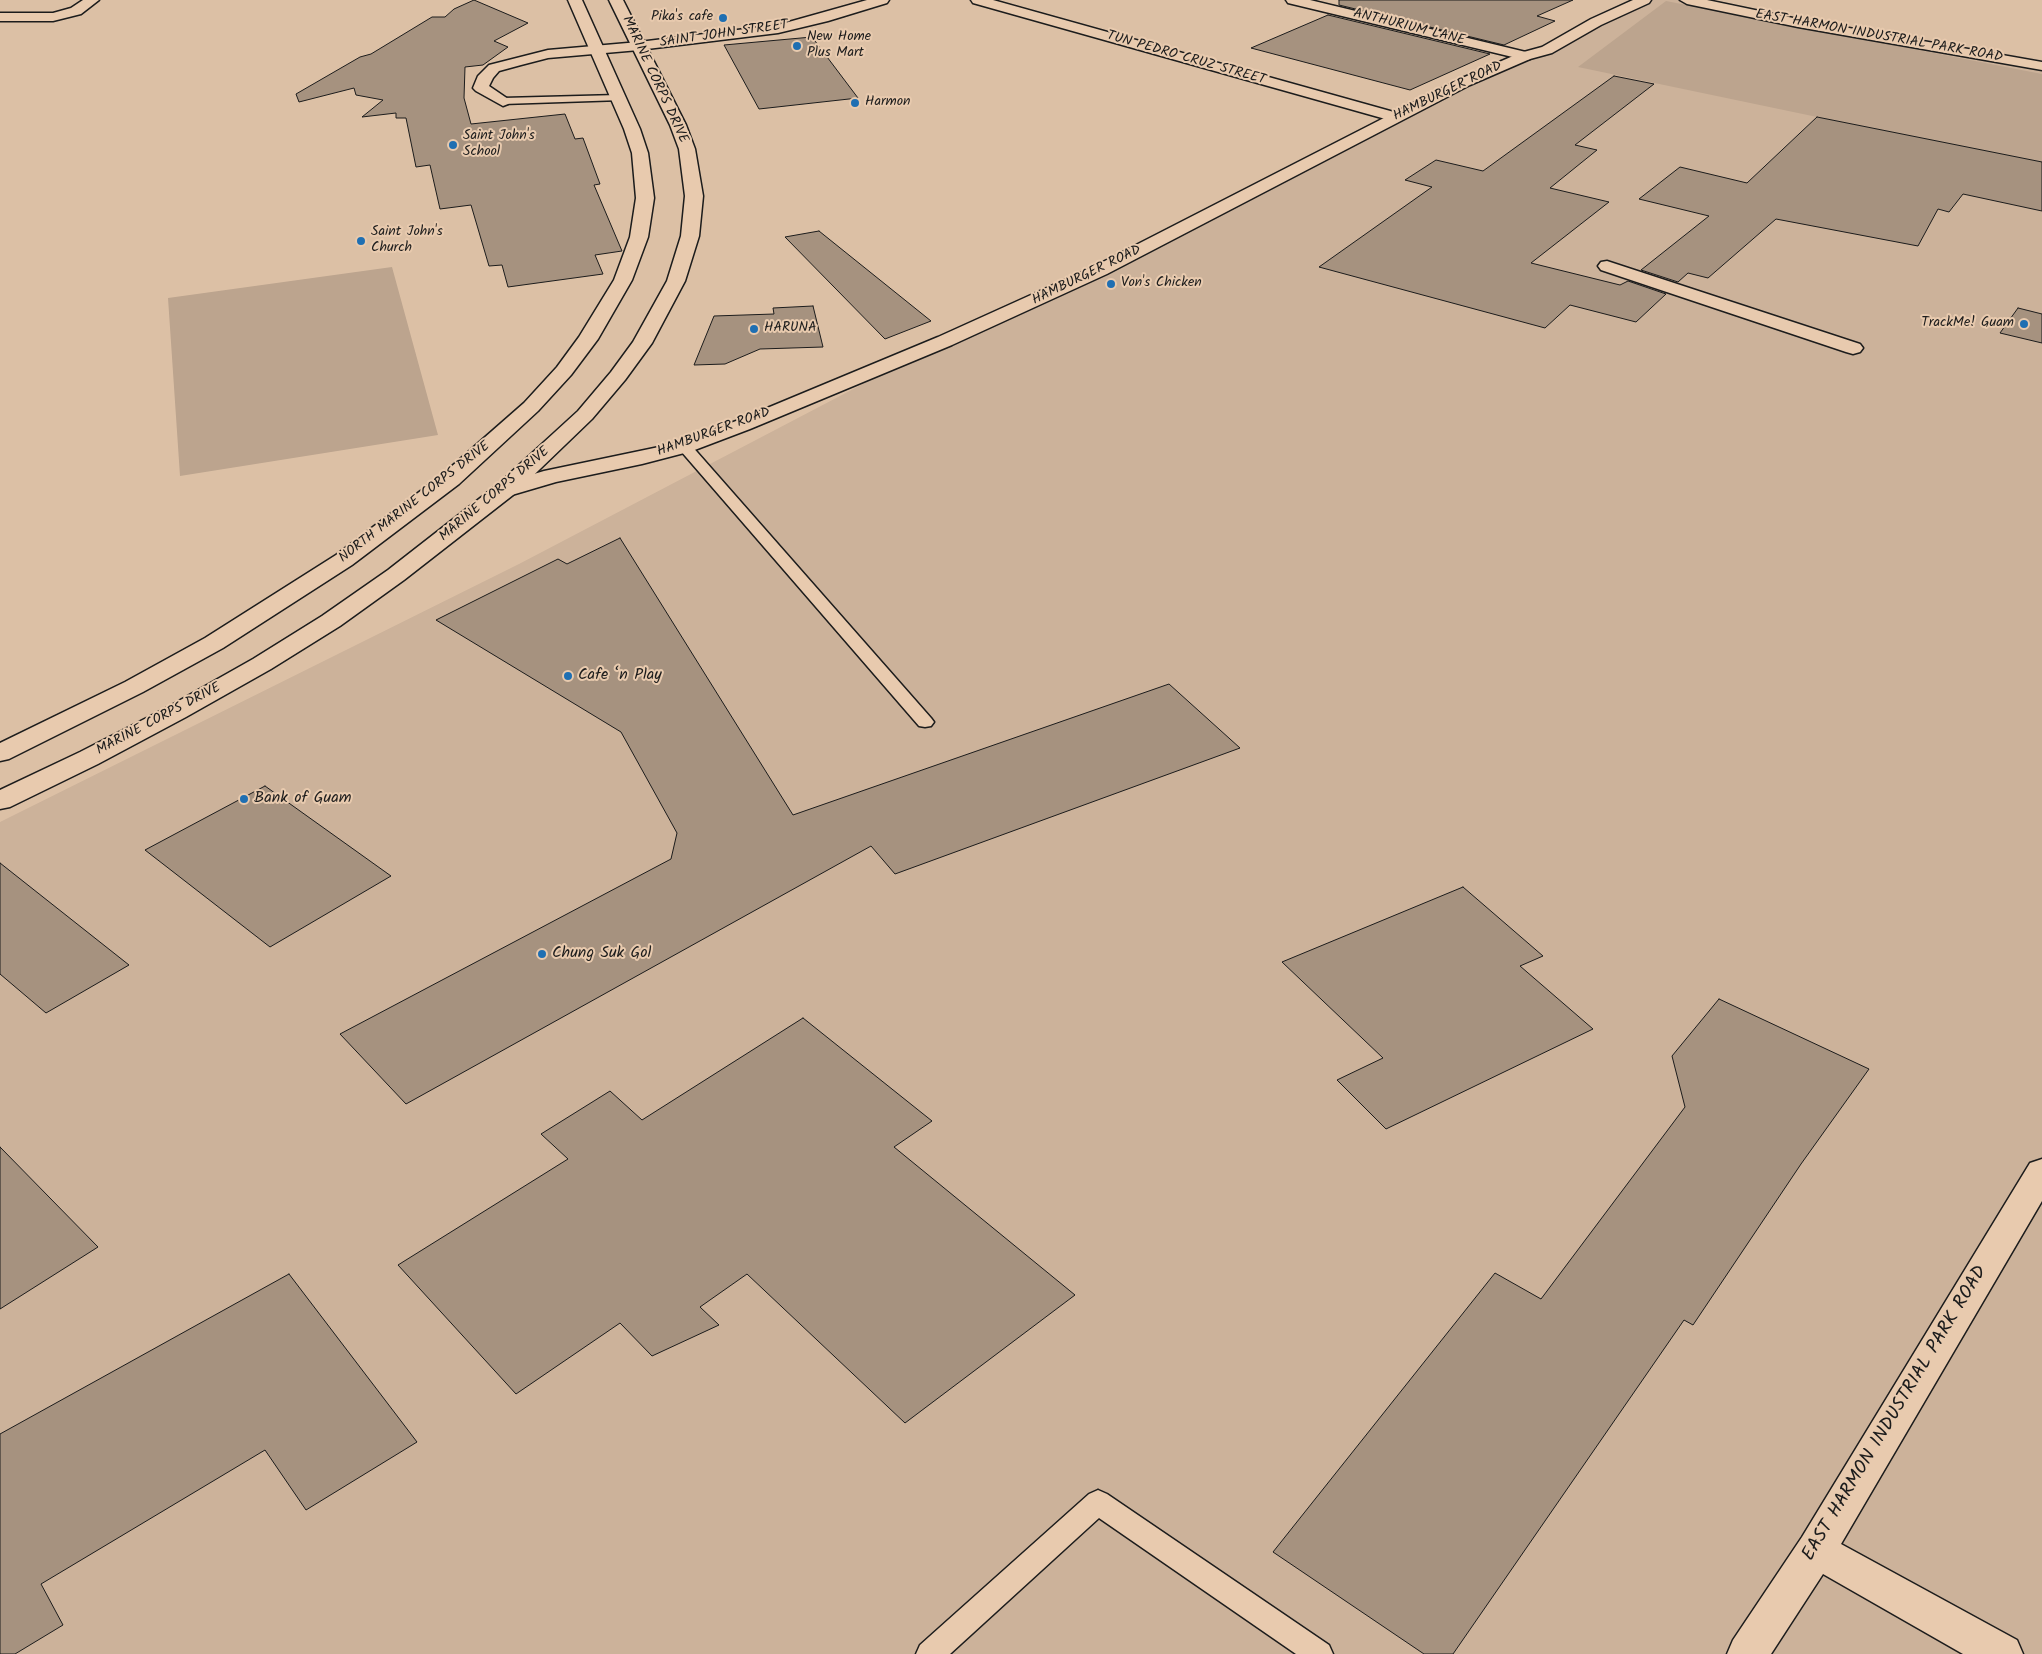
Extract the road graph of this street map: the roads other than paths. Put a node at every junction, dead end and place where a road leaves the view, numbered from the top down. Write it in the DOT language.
graph roads {
  1 [pos="92,0"];
  2 [pos="575,0"];
  3 [pos="616,0"];
  4 [pos="882,0"];
  5 [pos="978,0"];
  6 [pos="1293,0"];
  7 [pos="1644,0"];
  8 [pos="1687,0"];
  9 [pos="0,17"];
  10 [pos="639,46"];
  11 [pos="598,50"];
  12 [pos="1525,56"];
  13 [pos="2042,66"];
  14 [pos="618,98"];
  15 [pos="503,101"];
  16 [pos="1394,118"];
  17 [pos="1606,266"];
  18 [pos="1852,348"];
  19 [pos="685,446"];
  20 [pos="505,490"];
  21 [pos="925,722"];
  22 [pos="0,753"];
  23 [pos="0,801"];
  24 [pos="2042,1172"];
  25 [pos="1816,1550"];
  26 [pos="930,1654"];
  27 [pos="1319,1654"];
  28 [pos="1748,1654"];
  29 [pos="2002,1654"];
  1 -- 9 [label="street"];
  2 -- 11 [label="street, NORTH MARINE CORPS DRIVE"];
  3 -- 10 [label="street, MARINE CORPS DRIVE"];
  4 -- 10 [label="street, SAINT JOHN STREET"];
  5 -- 16 [label="street, TUN PEDRO CRUZ STREET"];
  6 -- 12 [label="street, ANTHURIUM LANE"];
  7 -- 12 [label="street, HAMBURGER ROAD"];
  8 -- 13 [label="street, EAST HARMON INDUSTRIAL PARK ROAD"];
  10 -- 11 [label="street, SAINT JOHN STREET"];
  10 -- 20 [label="street, MARINE CORPS DRIVE"];
  11 -- 14 [label="street, NORTH MARINE CORPS DRIVE"];
  11 -- 15 [label="street, SAINT JOHN STREET"];
  12 -- 16 [label="street, HAMBURGER ROAD"];
  14 -- 15 [label="lane"];
  14 -- 22 [label="street, NORTH MARINE CORPS DRIVE"];
  16 -- 19 [label="street, HAMBURGER ROAD"];
  17 -- 18 [label="street"];
  19 -- 20 [label="street, HAMBURGER ROAD"];
  19 -- 21 [label="lane"];
  20 -- 23 [label="street, MARINE CORPS DRIVE"];
  24 -- 25 [label="street, EAST HARMON INDUSTRIAL PARK ROAD"];
  25 -- 28 [label="street, EAST HARMON INDUSTRIAL PARK ROAD"];
  25 -- 29 [label="street"];
  26 -- 27 [label="lane"];
}
